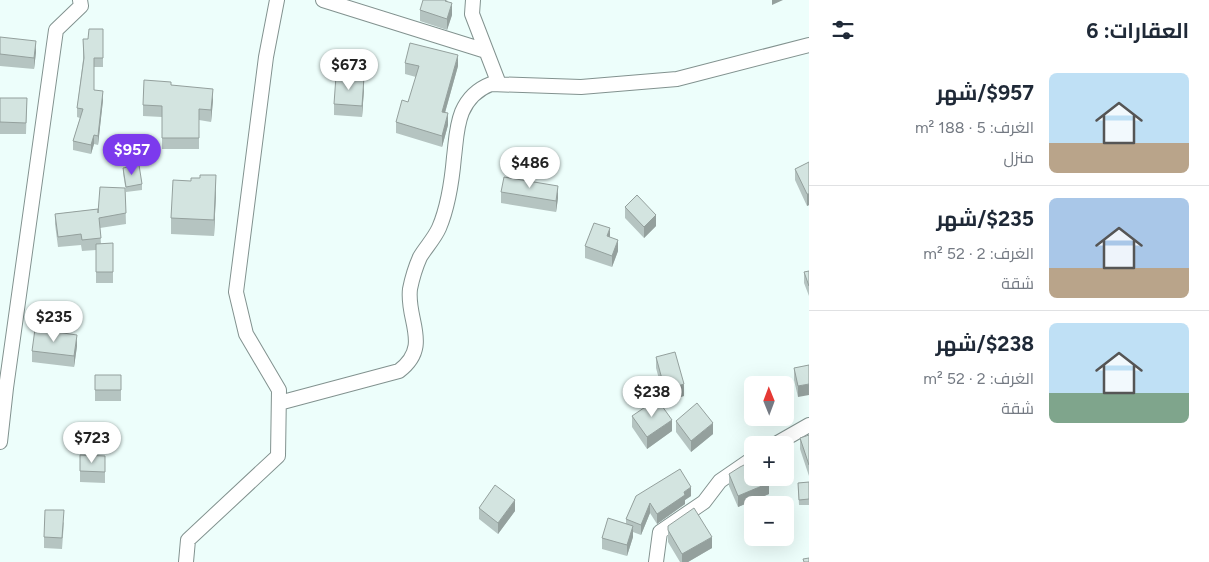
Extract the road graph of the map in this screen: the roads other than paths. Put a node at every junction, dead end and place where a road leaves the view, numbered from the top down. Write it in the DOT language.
graph roads {
  1 [pos="80,0"];
  2 [pos="277,0"];
  3 [pos="323,0"];
  4 [pos="473,0"];
  5 [pos="809,45"];
  6 [pos="486,51"];
  7 [pos="499,84"];
  8 [pos="4,368"];
  9 [pos="278,403"];
  10 [pos="809,425"];
  11 [pos="790,436"];
  12 [pos="0,442"];
  13 [pos="744,464"];
  14 [pos="186,562"];
  15 [pos="656,562"];
  1 -- 8 [label="street"];
  2 -- 9 [label="street"];
  3 -- 6 [label="street"];
  4 -- 6 [label="street"];
  5 -- 7 [label="street"];
  6 -- 7 [label="street"];
  7 -- 9 [label="street"];
  8 -- 12 [label="street"];
  9 -- 14 [label="street"];
  10 -- 11 [label="street"];
  13 -- 15 [label="street"];
}
